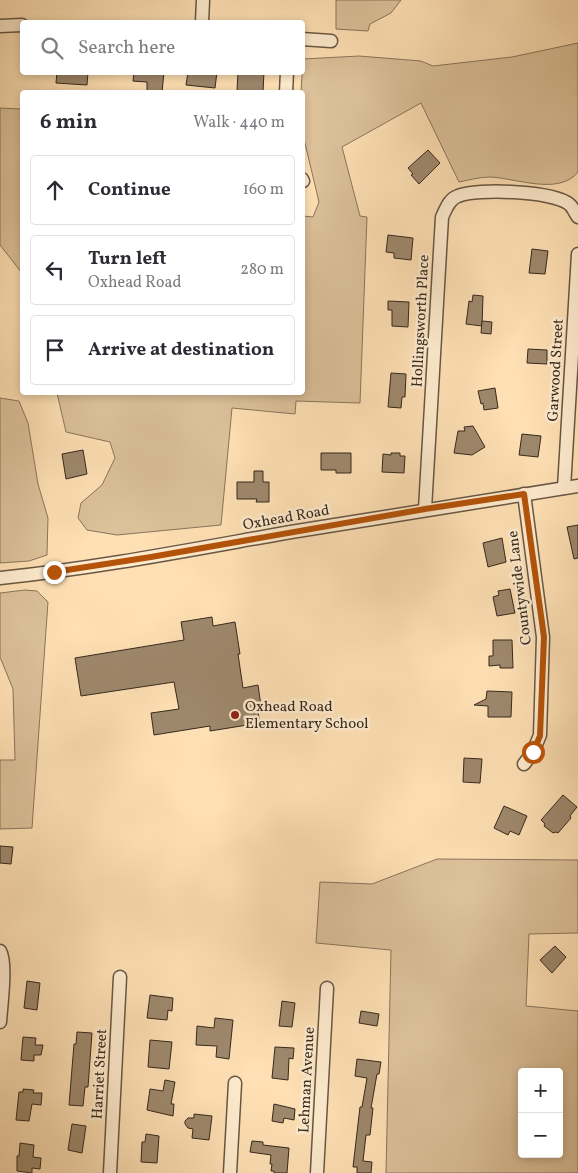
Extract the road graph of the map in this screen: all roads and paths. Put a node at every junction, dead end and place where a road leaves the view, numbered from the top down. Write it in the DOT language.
graph roads {
  1 [pos="203,0"];
  2 [pos="202,20"];
  3 [pos="20,25"];
  4 [pos="0,26"];
  5 [pos="305,39"];
  6 [pos="331,41"];
  7 [pos="287,75"];
  8 [pos="286,90"];
  9 [pos="578,217"];
  10 [pos="578,254"];
  11 [pos="578,486"];
  12 [pos="564,488"];
  13 [pos="524,494"];
  14 [pos="425,509"];
  15 [pos="0,578"];
  16 [pos="524,764"];
  17 [pos="0,951"];
  18 [pos="120,977"];
  19 [pos="327,988"];
  20 [pos="0,1022"];
  21 [pos="235,1083"];
  22 [pos="110,1173"];
  23 [pos="230,1173"];
  24 [pos="316,1173"];
  1 -- 2 [label="street"];
  3 -- 4 [label="street"];
  5 -- 6 [label="street"];
  7 -- 8 [label="street"];
  9 -- 14 [label="street, Hollingsworth Place"];
  10 -- 12 [label="street, Garwood Street"];
  11 -- 12 [label="street, Oxhead Road"];
  12 -- 13 [label="street, Oxhead Road"];
  13 -- 14 [label="street, Oxhead Road"];
  13 -- 16 [label="street, Countywide Lane"];
  14 -- 15 [label="street, Oxhead Road"];
  17 -- 20 [label="street"];
  18 -- 22 [label="street, Harriet Street"];
  19 -- 24 [label="street, Lehman Avenue"];
  21 -- 23 [label="street"];
}
